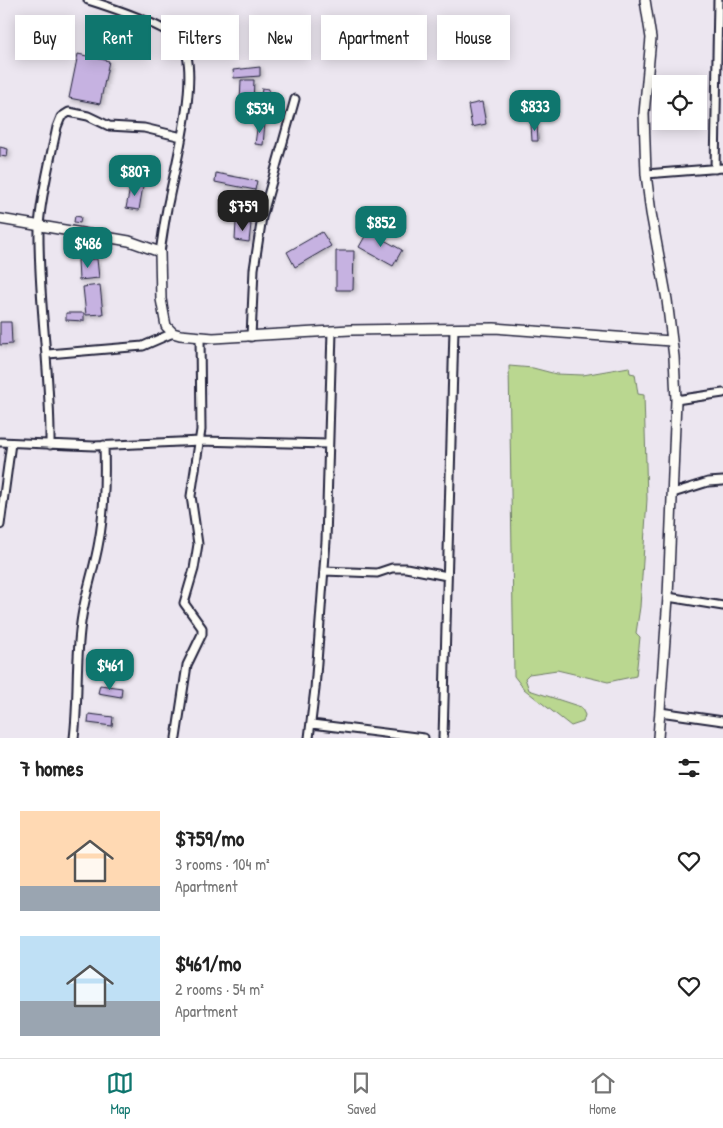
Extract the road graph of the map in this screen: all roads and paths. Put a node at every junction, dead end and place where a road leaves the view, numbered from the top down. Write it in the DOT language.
graph roads {
  1 [pos="88,0"];
  2 [pos="645,0"];
  3 [pos="718,0"];
  4 [pos="295,99"];
  5 [pos="182,137"];
  6 [pos="719,168"];
  7 [pos="646,174"];
  8 [pos="0,219"];
  9 [pos="39,226"];
  10 [pos="160,252"];
  11 [pos="454,329"];
  12 [pos="332,331"];
  13 [pos="173,333"];
  14 [pos="200,337"];
  15 [pos="251,337"];
  16 [pos="671,341"];
  17 [pos="48,354"];
  18 [pos="723,393"];
  19 [pos="676,400"];
  20 [pos="200,441"];
  21 [pos="0,442"];
  22 [pos="11,443"];
  23 [pos="328,444"];
  24 [pos="50,445"];
  25 [pos="104,445"];
  26 [pos="723,481"];
  27 [pos="673,493"];
  28 [pos="0,525"];
  29 [pos="324,570"];
  30 [pos="447,576"];
  31 [pos="668,597"];
  32 [pos="723,606"];
  33 [pos="660,712"];
  34 [pos="723,721"];
  35 [pos="312,724"];
  36 [pos="74,738"];
  37 [pos="176,738"];
  38 [pos="309,738"];
  39 [pos="424,738"];
  40 [pos="443,738"];
  41 [pos="658,738"];
  1 -- 5 [label="street"];
  2 -- 7 [label="street"];
  3 -- 6 [label="street"];
  4 -- 15 [label="street"];
  5 -- 9 [label="street"];
  5 -- 10 [label="street"];
  6 -- 7 [label="street"];
  7 -- 16 [label="street"];
  8 -- 9 [label="street"];
  9 -- 10 [label="street"];
  9 -- 17 [label="street"];
  10 -- 13 [label="street"];
  11 -- 12 [label="street"];
  11 -- 16 [label="street"];
  11 -- 30 [label="street"];
  12 -- 15 [label="street"];
  12 -- 23 [label="street"];
  13 -- 14 [label="street"];
  13 -- 17 [label="street"];
  14 -- 15 [label="street"];
  14 -- 20 [label="street"];
  16 -- 19 [label="street"];
  17 -- 24 [label="street"];
  18 -- 19 [label="street"];
  19 -- 27 [label="street"];
  20 -- 23 [label="street"];
  20 -- 25 [label="street"];
  20 -- 37 [label="street"];
  21 -- 22 [label="street"];
  22 -- 24 [label="street"];
  22 -- 28 [label="street"];
  23 -- 29 [label="street"];
  24 -- 25 [label="street"];
  25 -- 36 [label="street"];
  26 -- 27 [label="street"];
  27 -- 31 [label="street"];
  29 -- 30 [label="street"];
  29 -- 35 [label="street"];
  30 -- 40 [label="street"];
  31 -- 32 [label="street"];
  31 -- 33 [label="street"];
  33 -- 34 [label="street"];
  33 -- 41 [label="street"];
  35 -- 38 [label="street"];
  35 -- 39 [label="street"];
}
